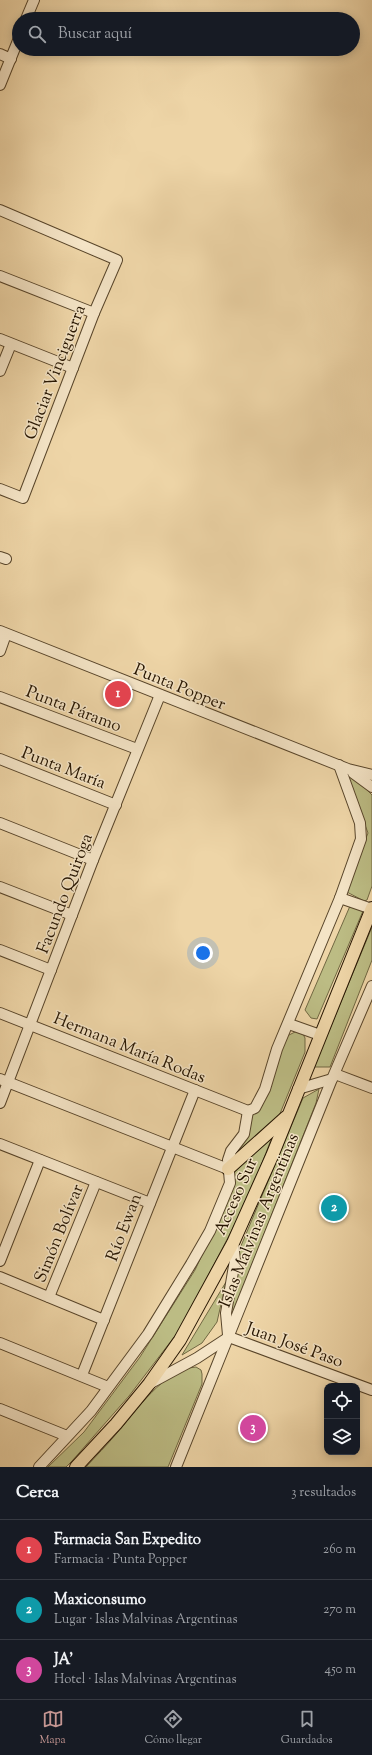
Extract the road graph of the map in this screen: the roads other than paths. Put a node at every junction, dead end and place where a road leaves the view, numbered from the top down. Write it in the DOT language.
graph roads {
  1 [pos="34,0"];
  2 [pos="29,12"];
  3 [pos="0,54"];
  4 [pos="12,56"];
  5 [pos="11,59"];
  6 [pos="0,85"];
  7 [pos="0,210"];
  8 [pos="0,276"];
  9 [pos="94,313"];
  10 [pos="0,340"];
  11 [pos="11,344"];
  12 [pos="73,368"];
  13 [pos="0,372"];
  14 [pos="0,489"];
  15 [pos="3,633"];
  16 [pos="0,652"];
  17 [pos="160,695"];
  18 [pos="0,697"];
  19 [pos="137,750"];
  20 [pos="0,759"];
  21 [pos="344,767"];
  22 [pos="372,775"];
  23 [pos="372,787"];
  24 [pos="116,805"];
  25 [pos="0,823"];
  26 [pos="93,860"];
  27 [pos="0,887"];
  28 [pos="340,898"];
  29 [pos="372,908"];
  30 [pos="72,915"];
  31 [pos="0,950"];
  32 [pos="51,970"];
  33 [pos="372,986"];
  34 [pos="0,1013"];
  35 [pos="289,1024"];
  36 [pos="30,1025"];
  37 [pos="320,1035"];
  38 [pos="333,1077"];
  39 [pos="4,1081"];
  40 [pos="372,1088"];
  41 [pos="298,1089"];
  42 [pos="195,1090"];
  43 [pos="0,1103"];
  44 [pos="248,1111"];
  45 [pos="288,1115"];
  46 [pos="0,1144"];
  47 [pos="172,1147"];
  48 [pos="40,1160"];
  49 [pos="228,1168"];
  50 [pos="96,1182"];
  51 [pos="150,1203"];
  52 [pos="233,1243"];
  53 [pos="0,1261"];
  54 [pos="0,1277"];
  55 [pos="49,1297"];
  56 [pos="104,1320"];
  57 [pos="229,1337"];
  58 [pos="0,1343"];
  59 [pos="82,1375"];
  60 [pos="149,1384"];
  61 [pos="108,1387"];
  62 [pos="372,1390"];
  63 [pos="0,1409"];
  64 [pos="68,1436"];
  65 [pos="39,1467"];
  66 [pos="76,1467"];
  67 [pos="176,1467"];
  1 -- 2 [label="street"];
  3 -- 5 [label="street"];
  4 -- 5 [label="street"];
  5 -- 6 [label="street"];
  7 -- 9 [label="street, Glaciar Vinciguerra"];
  8 -- 9 [label="street"];
  9 -- 12 [label="street, Glaciar Vinciguerra"];
  10 -- 11 [label="street"];
  11 -- 12 [label="street"];
  11 -- 13 [label="street"];
  12 -- 14 [label="street, Glaciar Vinciguerra"];
  15 -- 16 [label="street"];
  15 -- 17 [label="street, Punta Popper"];
  17 -- 19 [label="street, Facundo Quiroga"];
  17 -- 21 [label="street, Punta Popper"];
  18 -- 19 [label="street, Punta Páramo"];
  19 -- 24 [label="street, Facundo Quiroga"];
  20 -- 24 [label="street, Punta María"];
  21 -- 22 [label="street, Punta Popper"];
  21 -- 23 [label="street, Punta Popper"];
  21 -- 28 [label="street"];
  24 -- 26 [label="street, Facundo Quiroga"];
  25 -- 26 [label="street"];
  26 -- 30 [label="street, Facundo Quiroga"];
  27 -- 30 [label="street"];
  28 -- 29 [label="street"];
  28 -- 35 [label="street"];
  29 -- 37 [label="main road, Acceso Sur"];
  30 -- 32 [label="street, Facundo Quiroga"];
  31 -- 32 [label="street"];
  32 -- 36 [label="street, Facundo Quiroga"];
  33 -- 38 [label="street, Islas Malvinas Argentinas"];
  34 -- 36 [label="street, Hermana María Rodas"];
  35 -- 37 [label="street"];
  35 -- 44 [label="street"];
  36 -- 39 [label="street, Facundo Quiroga"];
  36 -- 42 [label="street, Hermana María Rodas"];
  37 -- 41 [label="main road, Acceso Sur"];
  38 -- 40 [label="street"];
  38 -- 41 [label="street"];
  38 -- 57 [label="street, Islas Malvinas Argentinas"];
  39 -- 43 [label="street, Facundo Quiroga"];
  39 -- 47 [label="street"];
  41 -- 45 [label="main road, Acceso Sur"];
  42 -- 44 [label="street, Hermana María Rodas"];
  42 -- 47 [label="street, Río Ewan"];
  44 -- 49 [label="street"];
  45 -- 49 [label="main road"];
  45 -- 52 [label="main road, Acceso Sur"];
  46 -- 48 [label="street"];
  47 -- 49 [label="street"];
  47 -- 51 [label="street, Río Ewan"];
  48 -- 50 [label="street"];
  48 -- 53 [label="street"];
  49 -- 61 [label="street"];
  50 -- 51 [label="street"];
  50 -- 55 [label="street, Simón Bolívar"];
  51 -- 56 [label="street, Río Ewan"];
  52 -- 57 [label="street, Juan José Paso"];
  52 -- 60 [label="main road, Acceso Sur"];
  54 -- 55 [label="street"];
  55 -- 56 [label="street"];
  56 -- 59 [label="street, Río Ewan"];
  57 -- 60 [label="street, Juan José Paso"];
  57 -- 62 [label="street, Juan José Paso"];
  57 -- 67 [label="street, Islas Malvinas Argentinas"];
  58 -- 59 [label="street"];
  59 -- 61 [label="street"];
  60 -- 66 [label="main road, Acceso Sur"];
  61 -- 64 [label="street"];
  63 -- 64 [label="street"];
  64 -- 65 [label="street"];
}
